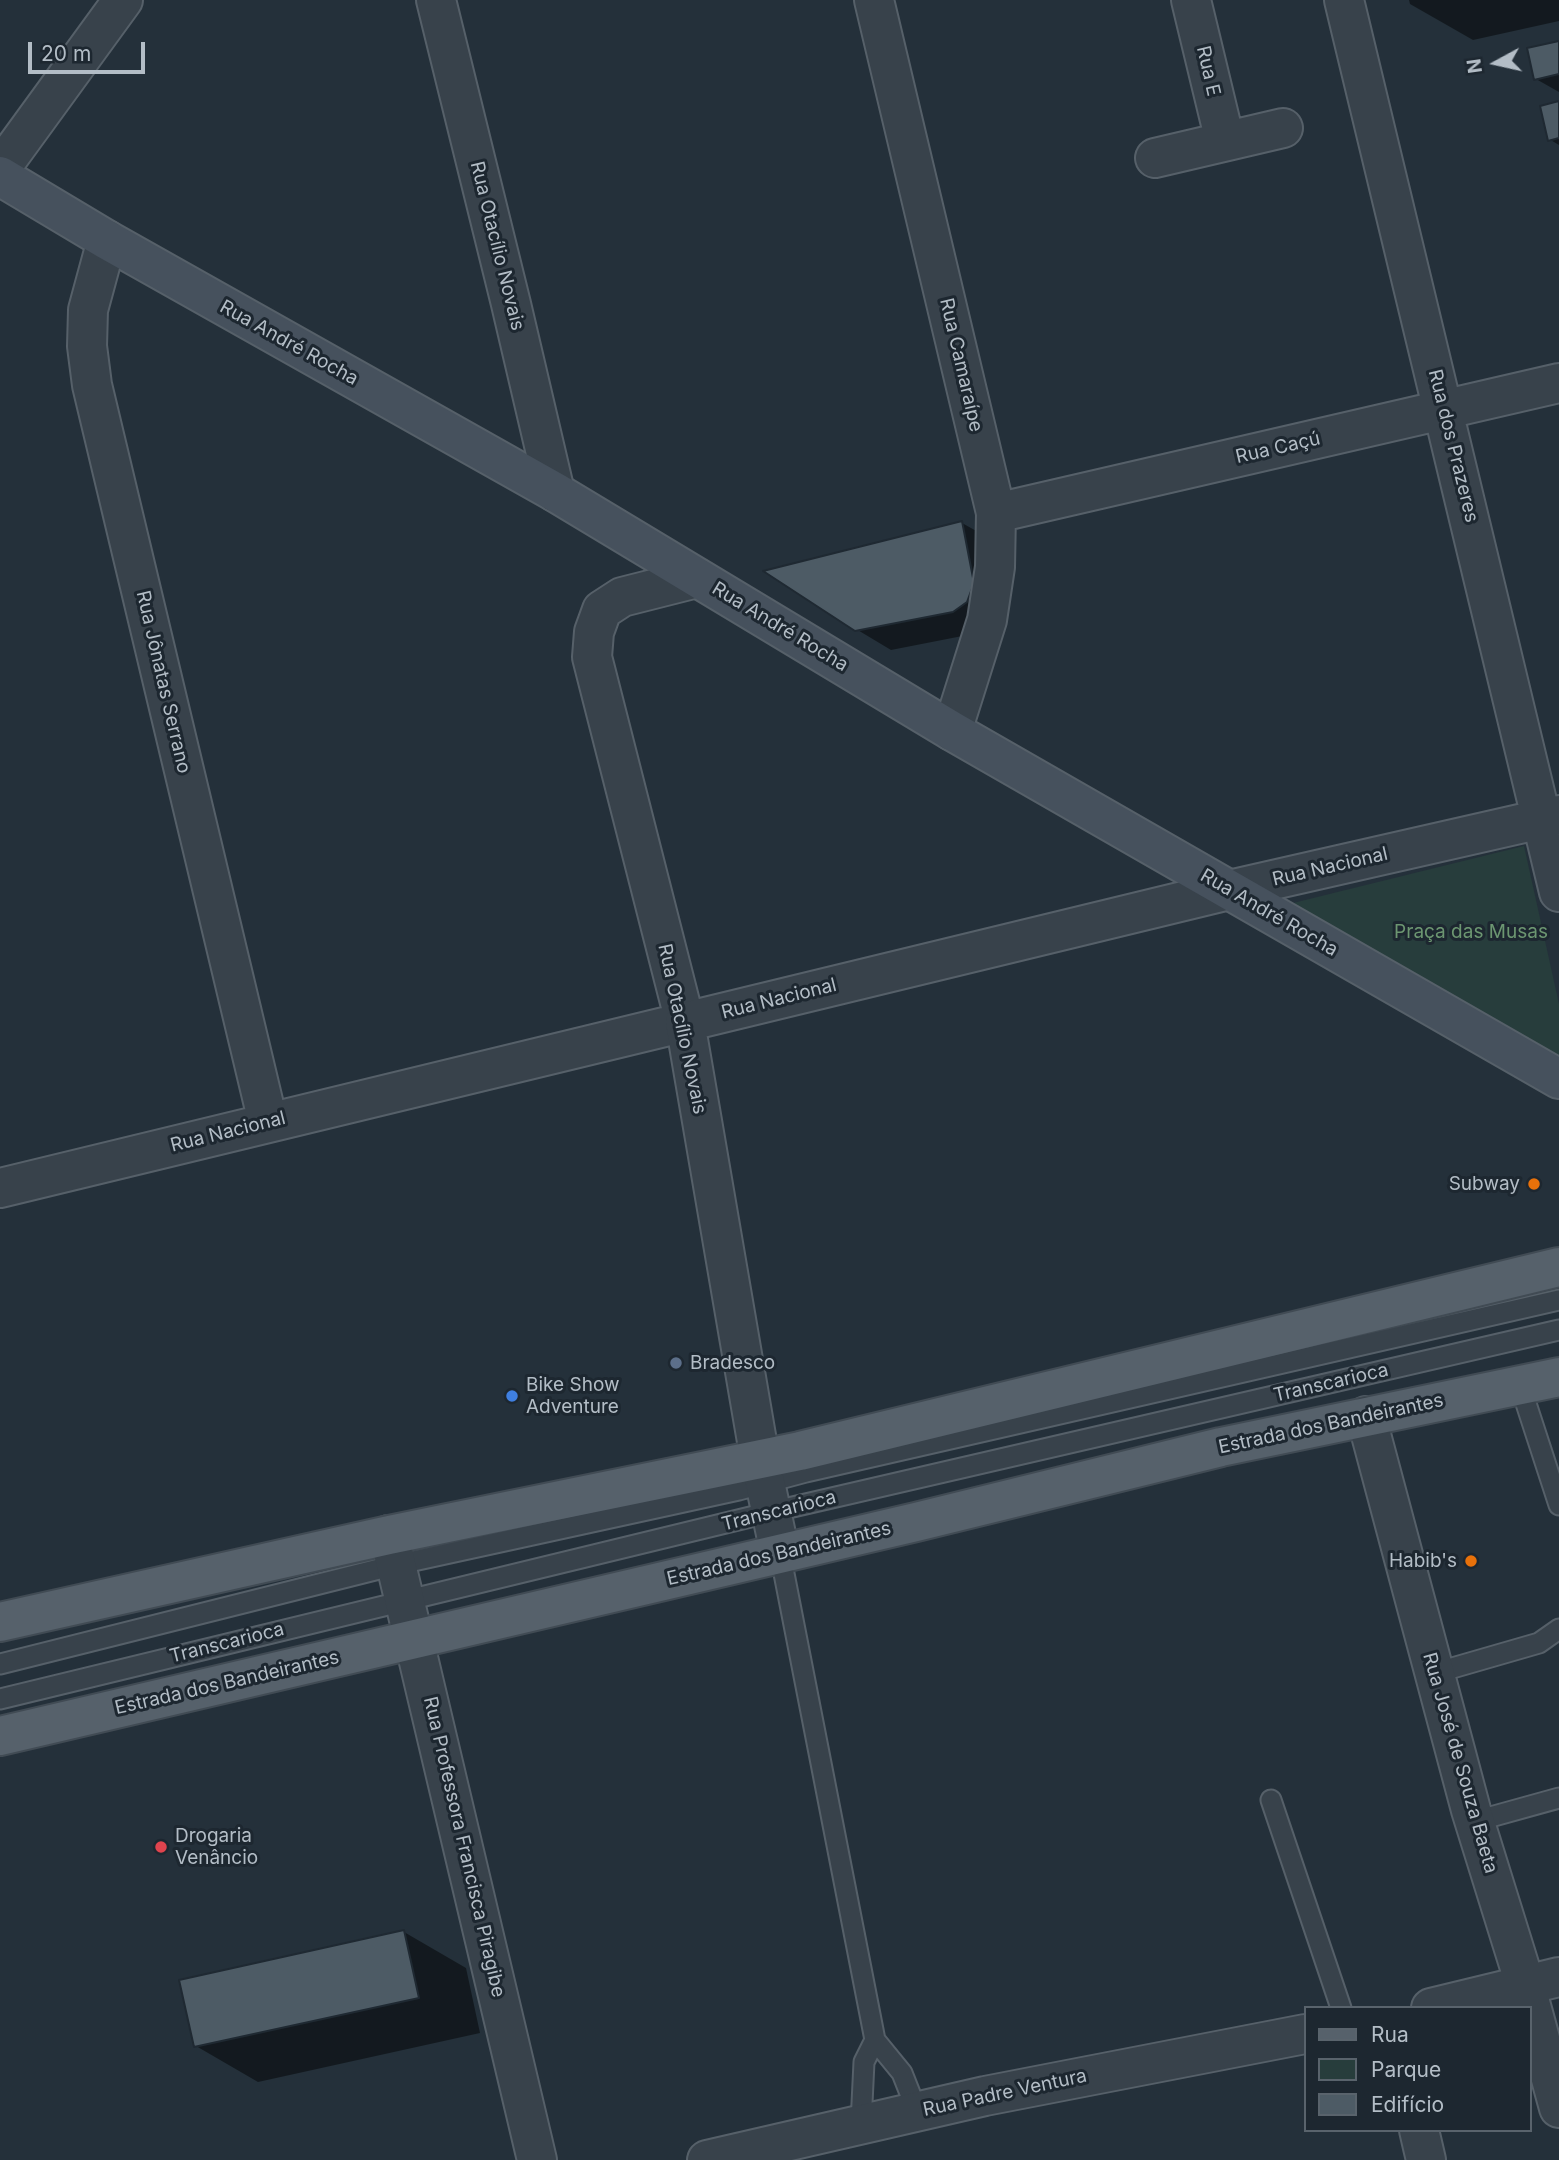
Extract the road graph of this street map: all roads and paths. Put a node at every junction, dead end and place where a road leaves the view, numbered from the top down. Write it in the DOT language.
graph roads {
  1 [pos="123,0"];
  2 [pos="436,0"];
  3 [pos="874,0"];
  4 [pos="1191,0"];
  5 [pos="1344,0"];
  6 [pos="1283,128"];
  7 [pos="1225,141"];
  8 [pos="1155,158"];
  9 [pos="0,169"];
  10 [pos="0,176"];
  11 [pos="107,240"];
  12 [pos="1559,383"];
  13 [pos="1444,410"];
  14 [pos="555,492"];
  15 [pos="996,513"];
  16 [pos="697,578"];
  17 [pos="952,731"];
  18 [pos="1551,818"];
  19 [pos="1229,890"];
  20 [pos="1559,892"];
  21 [pos="685,1022"];
  22 [pos="1559,1079"];
  23 [pos="268,1122"];
  24 [pos="0,1188"];
  25 [pos="1559,1267"];
  26 [pos="1559,1300"];
  27 [pos="1559,1330"];
  28 [pos="1545,1383"];
  29 [pos="1366,1416"];
  30 [pos="1559,1464"];
  31 [pos="765,1485"];
  32 [pos="1559,1505"];
  33 [pos="780,1553"];
  34 [pos="396,1566"];
  35 [pos="0,1622"];
  36 [pos="1559,1629"];
  37 [pos="415,1640"];
  38 [pos="0,1664"];
  39 [pos="1435,1673"];
  40 [pos="0,1699"];
  41 [pos="0,1736"];
  42 [pos="1559,1798"];
  43 [pos="1271,1800"];
  44 [pos="1476,1821"];
  45 [pos="1542,1981"];
  46 [pos="1340,2006"];
  47 [pos="1439,2006"];
  48 [pos="1304,2034"];
  49 [pos="875,2040"];
  50 [pos="1559,2108"];
  51 [pos="917,2111"];
  52 [pos="861,2124"];
  53 [pos="1419,2132"];
  54 [pos="537,2160"];
  55 [pos="707,2160"];
  56 [pos="1426,2160"];
  1 -- 9 [label="street"];
  2 -- 14 [label="street, Rua Otacílio Novais"];
  3 -- 15 [label="street, Rua Camaraípe"];
  4 -- 7 [label="street, Rua E"];
  5 -- 13 [label="street, Rua dos Prazeres"];
  6 -- 7 [label="street"];
  7 -- 8 [label="street"];
  10 -- 11 [label="main road, Rua André Rocha"];
  11 -- 14 [label="main road, Rua André Rocha"];
  11 -- 23 [label="street, Rua Jônatas Serrano"];
  12 -- 13 [label="street, Rua Caçú"];
  13 -- 15 [label="street, Rua Caçú"];
  13 -- 18 [label="street, Rua dos Prazeres"];
  14 -- 16 [label="main road, Rua André Rocha"];
  15 -- 17 [label="street, Rua Camaraípe"];
  16 -- 17 [label="main road, Rua André Rocha"];
  16 -- 21 [label="street, Rua Otacílio Novais"];
  17 -- 19 [label="main road, Rua André Rocha"];
  18 -- 19 [label="street, Rua Nacional"];
  18 -- 20 [label="street, Rua dos Prazeres"];
  19 -- 21 [label="street, Rua Nacional"];
  19 -- 22 [label="main road, Rua André Rocha"];
  21 -- 23 [label="street, Rua Nacional"];
  21 -- 31 [label="street, Rua Otacílio Novais"];
  23 -- 24 [label="street, Rua Nacional"];
  25 -- 31 [label="main road"];
  26 -- 31 [label="lane, Transcarioca"];
  27 -- 31 [label="lane, Transcarioca"];
  28 -- 29 [label="main road, Estrada dos Bandeirantes"];
  28 -- 30 [label="lane"];
  28 -- 32 [label="lane"];
  29 -- 33 [label="main road, Estrada dos Bandeirantes"];
  29 -- 39 [label="street, Rua José de Souza Baeta"];
  31 -- 33 [label="street, Rua Otacílio Novais"];
  31 -- 34 [label="main road"];
  31 -- 34 [label="lane, Transcarioca"];
  33 -- 37 [label="main road, Estrada dos Bandeirantes"];
  33 -- 49 [label="lane"];
  34 -- 35 [label="main road"];
  34 -- 37 [label="street, Rua Professora Francisca Piragibe"];
  34 -- 38 [label="lane, Transcarioca"];
  34 -- 40 [label="lane, Transcarioca"];
  36 -- 39 [label="lane"];
  37 -- 41 [label="main road, Estrada dos Bandeirantes"];
  37 -- 54 [label="street, Rua Professora Francisca Piragibe"];
  39 -- 44 [label="street, Rua José de Souza Baeta"];
  42 -- 44 [label="lane"];
  43 -- 46 [label="lane"];
  44 -- 45 [label="street, Rua José de Souza Baeta"];
  45 -- 47 [label="street"];
  45 -- 50 [label="street, Rua José de Souza Baeta"];
  48 -- 51 [label="street, Rua Padre Ventura"];
  49 -- 51 [label="lane"];
  49 -- 52 [label="lane"];
  51 -- 52 [label="street, Rua Padre Ventura"];
  52 -- 55 [label="street, Rua Padre Ventura"];
  53 -- 56 [label="street"];
}
